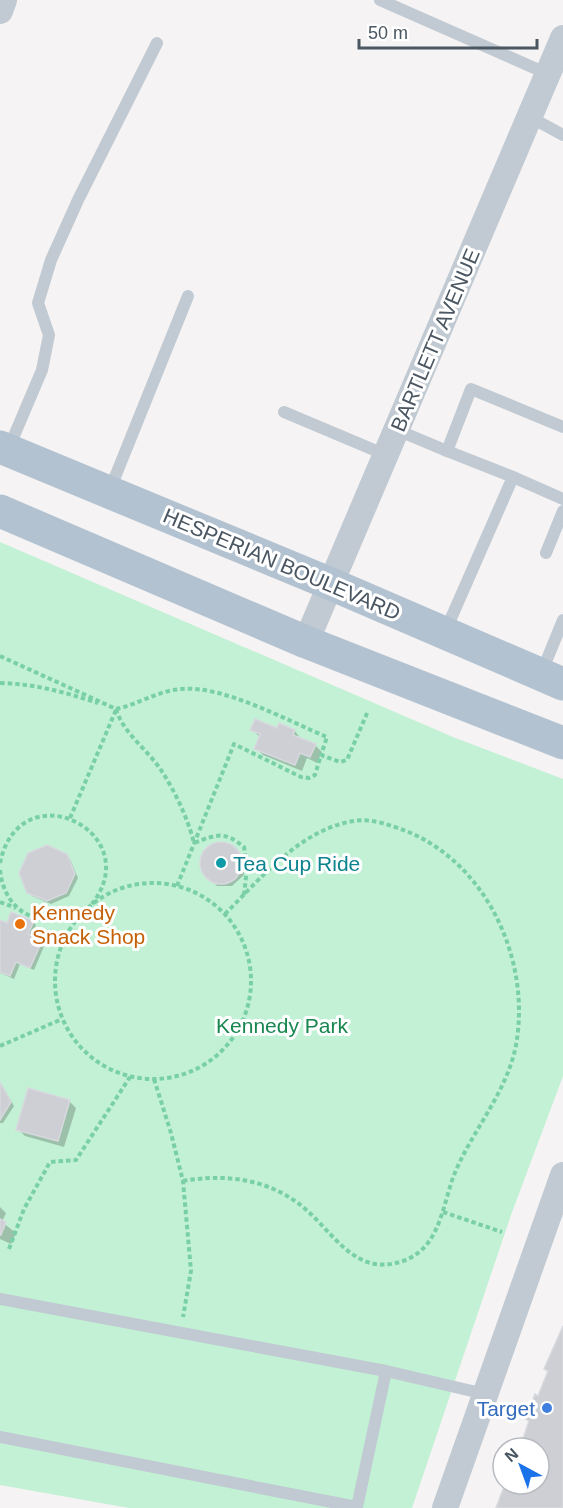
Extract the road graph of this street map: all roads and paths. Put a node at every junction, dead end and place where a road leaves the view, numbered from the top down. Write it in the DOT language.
graph roads {
  1 [pos="4,0"];
  2 [pos="380,0"];
  3 [pos="0,11"];
  4 [pos="563,38"];
  5 [pos="157,43"];
  6 [pos="548,74"];
  7 [pos="530,117"];
  8 [pos="563,135"];
  9 [pos="188,296"];
  10 [pos="284,412"];
  11 [pos="563,427"];
  12 [pos="397,430"];
  13 [pos="4,449"];
  14 [pos="447,451"];
  15 [pos="386,455"];
  16 [pos="513,477"];
  17 [pos="110,492"];
  18 [pos="563,500"];
  19 [pos="0,511"];
  20 [pos="563,511"];
  21 [pos="546,553"];
  22 [pos="331,584"];
  23 [pos="563,620"];
  24 [pos="444,633"];
  25 [pos="306,642"];
  26 [pos="0,656"];
  27 [pos="552,679"];
  28 [pos="0,683"];
  29 [pos="116,709"];
  30 [pos="368,711"];
  31 [pos="563,742"];
  32 [pos="321,755"];
  33 [pos="70,818"];
  34 [pos="194,843"];
  35 [pos="0,863"];
  36 [pos="0,870"];
  37 [pos="177,886"];
  38 [pos="244,895"];
  39 [pos="0,902"];
  40 [pos="87,909"];
  41 [pos="20,910"];
  42 [pos="225,914"];
  43 [pos="62,1018"];
  44 [pos="0,1046"];
  45 [pos="130,1077"];
  46 [pos="154,1079"];
  47 [pos="563,1176"];
  48 [pos="183,1181"];
  49 [pos="443,1212"];
  50 [pos="502,1232"];
  51 [pos="9,1249"];
  52 [pos="0,1299"];
  53 [pos="180,1332"];
  54 [pos="386,1371"];
  55 [pos="485,1394"];
  56 [pos="0,1437"];
  57 [pos="445,1508"];
  1 -- 3 [label="street"];
  2 -- 6 [label="lane"];
  4 -- 6 [label="street, BARTLETT AVENUE"];
  5 -- 13 [label="lane"];
  6 -- 7 [label="street, BARTLETT AVENUE"];
  7 -- 8 [label="lane"];
  7 -- 12 [label="street, BARTLETT AVENUE"];
  9 -- 17 [label="lane"];
  10 -- 15 [label="lane"];
  11 -- 14 [label="lane"];
  12 -- 14 [label="lane"];
  12 -- 15 [label="street, BARTLETT AVENUE"];
  13 -- 17 [label="main road, HESPERIAN BOULEVARD"];
  14 -- 16 [label="lane"];
  15 -- 22 [label="street, BARTLETT AVENUE"];
  16 -- 18 [label="lane"];
  16 -- 24 [label="lane"];
  17 -- 22 [label="main road, HESPERIAN BOULEVARD"];
  19 -- 25 [label="main road"];
  20 -- 21 [label="lane"];
  22 -- 24 [label="main road, HESPERIAN BOULEVARD"];
  22 -- 25 [label="street, BARTLETT AVENUE"];
  23 -- 27 [label="lane"];
  24 -- 27 [label="main road, HESPERIAN BOULEVARD"];
  25 -- 31 [label="main road"];
  26 -- 29 [label="path"];
  28 -- 29 [label="path"];
  29 -- 32 [label="path"];
  29 -- 33 [label="path"];
  29 -- 34 [label="path"];
  30 -- 32 [label="path"];
  32 -- 34 [label="path"];
  33 -- 35 [label="path"];
  33 -- 40 [label="path"];
  34 -- 37 [label="path"];
  34 -- 38 [label="path"];
  36 -- 41 [label="path"];
  37 -- 40 [label="path"];
  37 -- 42 [label="path"];
  38 -- 42 [label="path"];
  38 -- 49 [label="path"];
  39 -- 41 [label="path"];
  40 -- 41 [label="path"];
  40 -- 43 [label="path"];
  42 -- 46 [label="path"];
  43 -- 44 [label="path"];
  43 -- 45 [label="path"];
  45 -- 46 [label="path"];
  45 -- 51 [label="path"];
  46 -- 48 [label="path"];
  47 -- 55 [label="street"];
  48 -- 49 [label="path"];
  48 -- 53 [label="path"];
  49 -- 50 [label="path"];
  52 -- 53 [label="lane"];
  53 -- 54 [label="lane"];
  54 -- 55 [label="lane"];
  54 -- 56 [label="lane"];
  55 -- 57 [label="street"];
}
